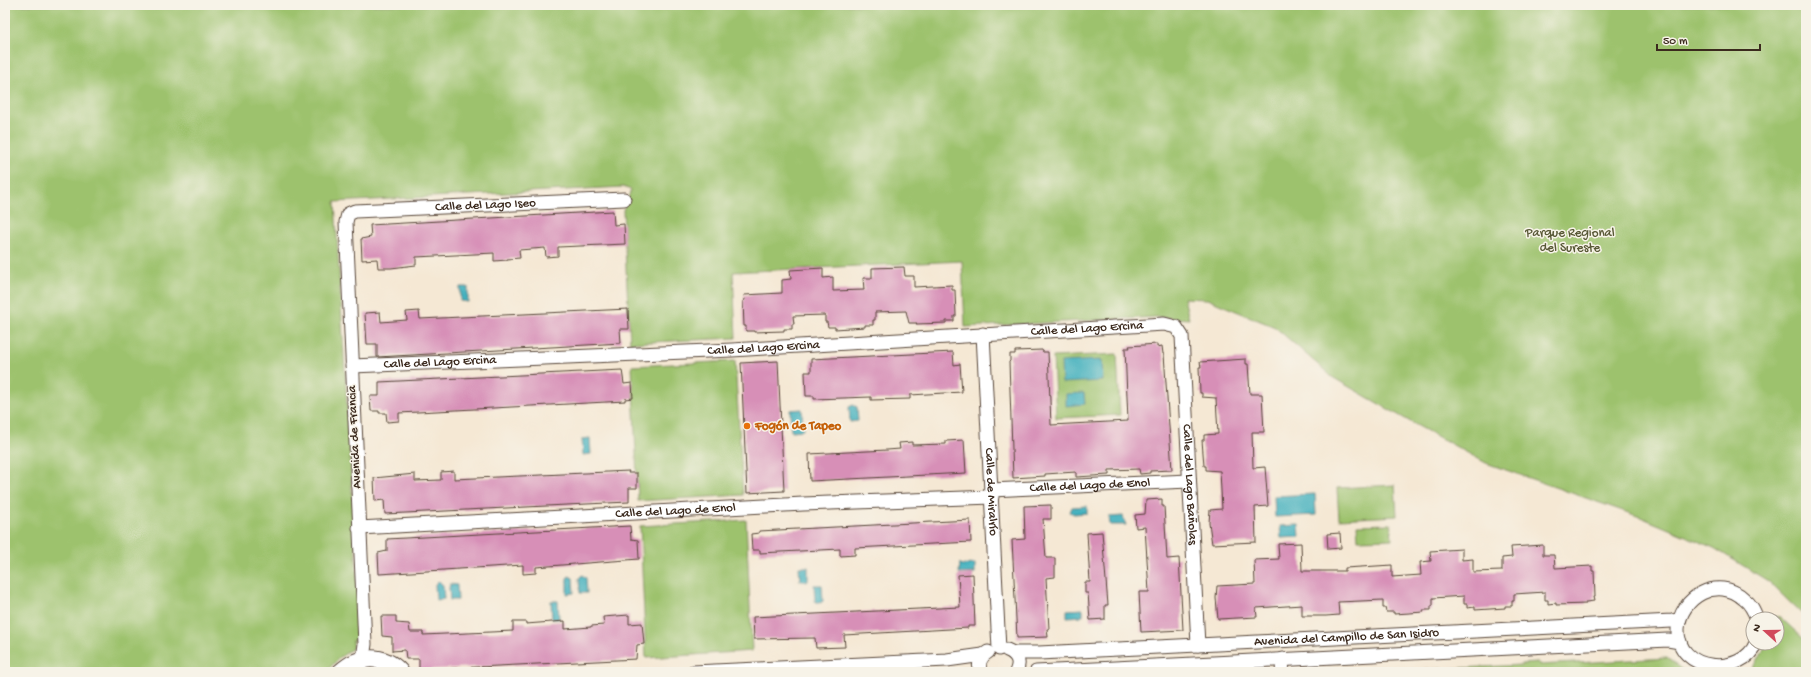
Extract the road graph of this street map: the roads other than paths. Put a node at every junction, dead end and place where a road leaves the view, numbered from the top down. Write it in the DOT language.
graph roads {
  1 [pos="624,199"];
  2 [pos="348,214"];
  3 [pos="1176,327"];
  4 [pos="983,334"];
  5 [pos="352,366"];
  6 [pos="1189,481"];
  7 [pos="991,494"];
  8 [pos="359,528"];
  9 [pos="1753,611"];
  10 [pos="1679,620"];
  11 [pos="1680,642"];
  12 [pos="1198,645"];
  13 [pos="999,649"];
  14 [pos="1751,651"];
  15 [pos="1013,653"];
  16 [pos="983,655"];
  17 [pos="363,659"];
  18 [pos="1282,666"];
  19 [pos="1722,671"];
  20 [pos="341,672"];
  21 [pos="400,672"];
  22 [pos="692,672"];
  23 [pos="982,672"];
  24 [pos="1016,672"];
  25 [pos="1036,672"];
  1 -- 2 [label="street, Calle del Lago Iseo"];
  2 -- 5 [label="street, Avenida de Francia"];
  3 -- 4 [label="street, Calle del Lago Ercina"];
  3 -- 6 [label="street, Calle del Lago Bañolas"];
  4 -- 5 [label="street, Calle del Lago Ercina"];
  4 -- 7 [label="street, Calle de Miralrío"];
  5 -- 8 [label="street, Avenida de Francia"];
  6 -- 7 [label="street, Calle del Lago de Enol"];
  6 -- 12 [label="street, Calle del Lago Bañolas"];
  7 -- 8 [label="street, Calle del Lago de Enol"];
  7 -- 13 [label="street, Calle de Miralrío"];
  8 -- 17 [label="street, Avenida de Francia"];
  9 -- 10 [label="street"];
  10 -- 11 [label="street"];
  10 -- 12 [label="street, Avenida del Campillo de San Isidro"];
  11 -- 18 [label="street, Avenida del Campillo de San Isidro"];
  11 -- 19 [label="street"];
  12 -- 15 [label="street, Avenida del Campillo de San Isidro"];
  13 -- 15 [label="street, Avenida del Campillo de San Isidro"];
  13 -- 16 [label="street"];
  14 -- 19 [label="street"];
  15 -- 24 [label="street"];
  16 -- 22 [label="street"];
  16 -- 23 [label="street"];
  17 -- 20 [label="street"];
  17 -- 21 [label="street"];
  18 -- 25 [label="street, Avenida del Campillo de San Isidro"];
}
